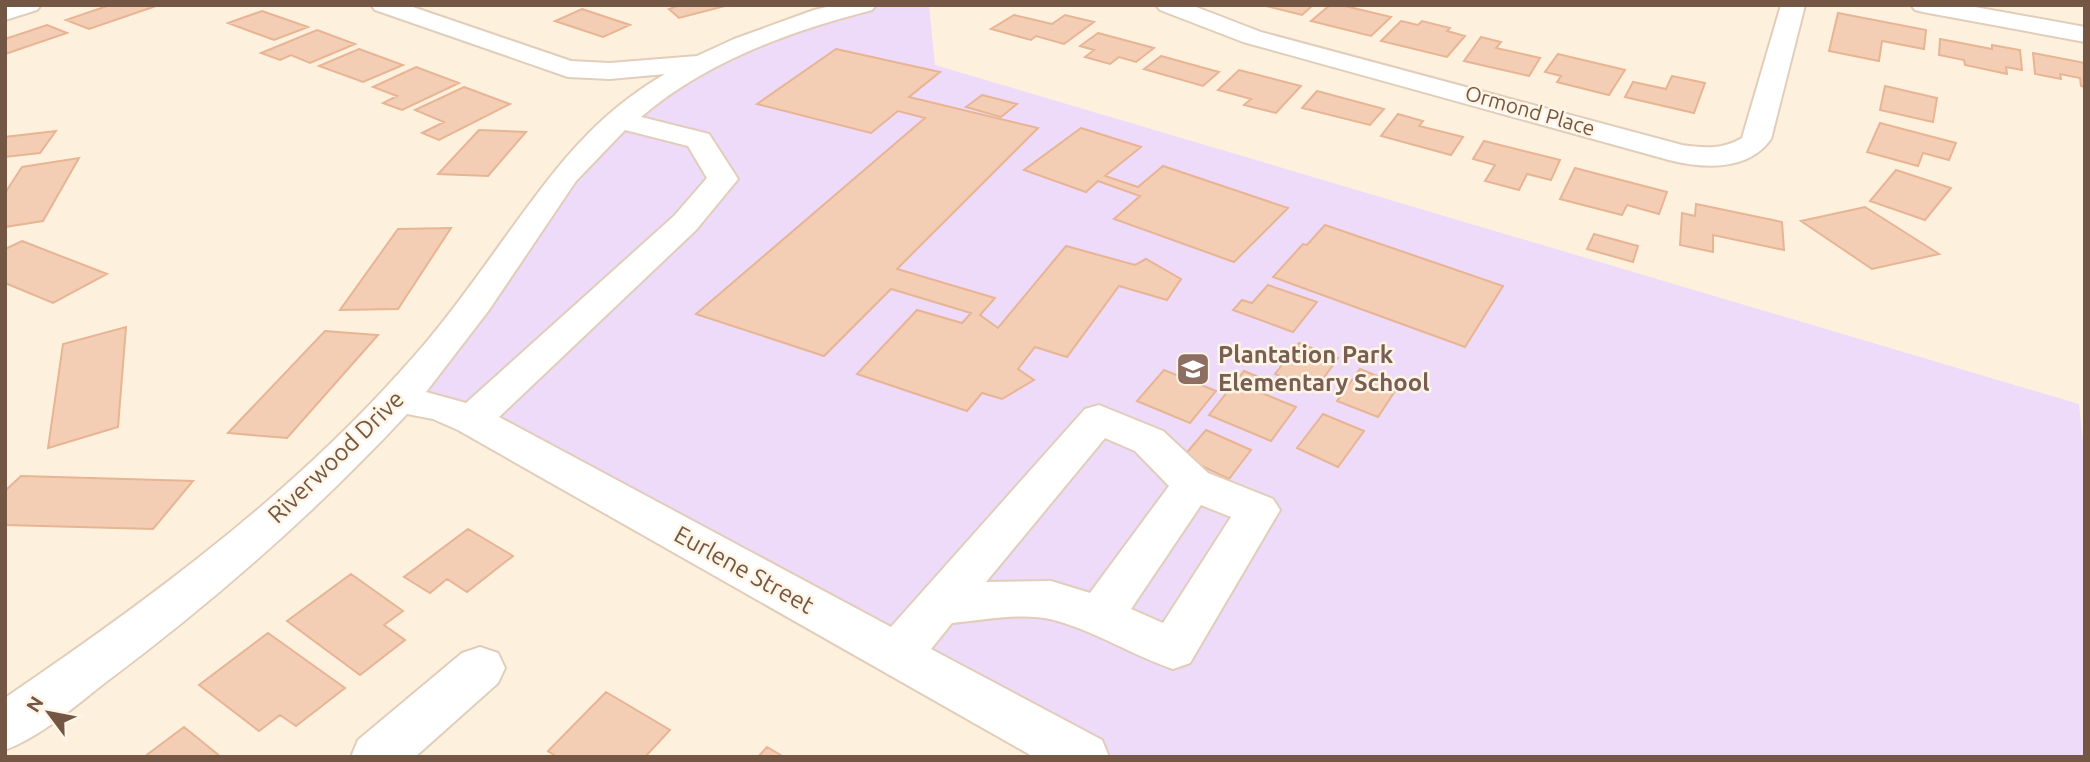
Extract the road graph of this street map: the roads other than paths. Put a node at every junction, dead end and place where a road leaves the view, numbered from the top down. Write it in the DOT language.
graph roads {
  1 [pos="29,5"];
  2 [pos="383,5"];
  3 [pos="864,5"];
  4 [pos="1168,5"];
  5 [pos="1793,5"];
  6 [pos="1923,5"];
  7 [pos="797,12"];
  8 [pos="5,13"];
  9 [pos="2085,35"];
  10 [pos="703,63"];
  11 [pos="568,69"];
  12 [pos="607,111"];
  13 [pos="399,399"];
  14 [pos="472,420"];
  15 [pos="1193,484"];
  16 [pos="938,606"];
  17 [pos="1100,616"];
  18 [pos="897,654"];
  19 [pos="480,668"];
  20 [pos="5,727"];
  21 [pos="377,757"];
  22 [pos="1083,757"];
  1 -- 8 [label="street"];
  2 -- 11 [label="street"];
  3 -- 7 [label="street, Riverwood Drive"];
  4 -- 5 [label="street, Ormond Place"];
  6 -- 9 [label="street"];
  7 -- 10 [label="street, Riverwood Drive"];
  10 -- 11 [label="street"];
  10 -- 12 [label="street, Riverwood Drive"];
  11 -- 12 [label="street"];
  12 -- 13 [label="street, Riverwood Drive"];
  12 -- 14 [label="street"];
  13 -- 14 [label="street, Eurlene Street"];
  13 -- 20 [label="street, Riverwood Drive"];
  14 -- 18 [label="street, Eurlene Street"];
  15 -- 16 [label="street"];
  15 -- 17 [label="street"];
  15 -- 17 [label="street"];
  16 -- 17 [label="street"];
  16 -- 18 [label="street"];
  18 -- 22 [label="street, Eurlene Street"];
  19 -- 21 [label="street"];
}
